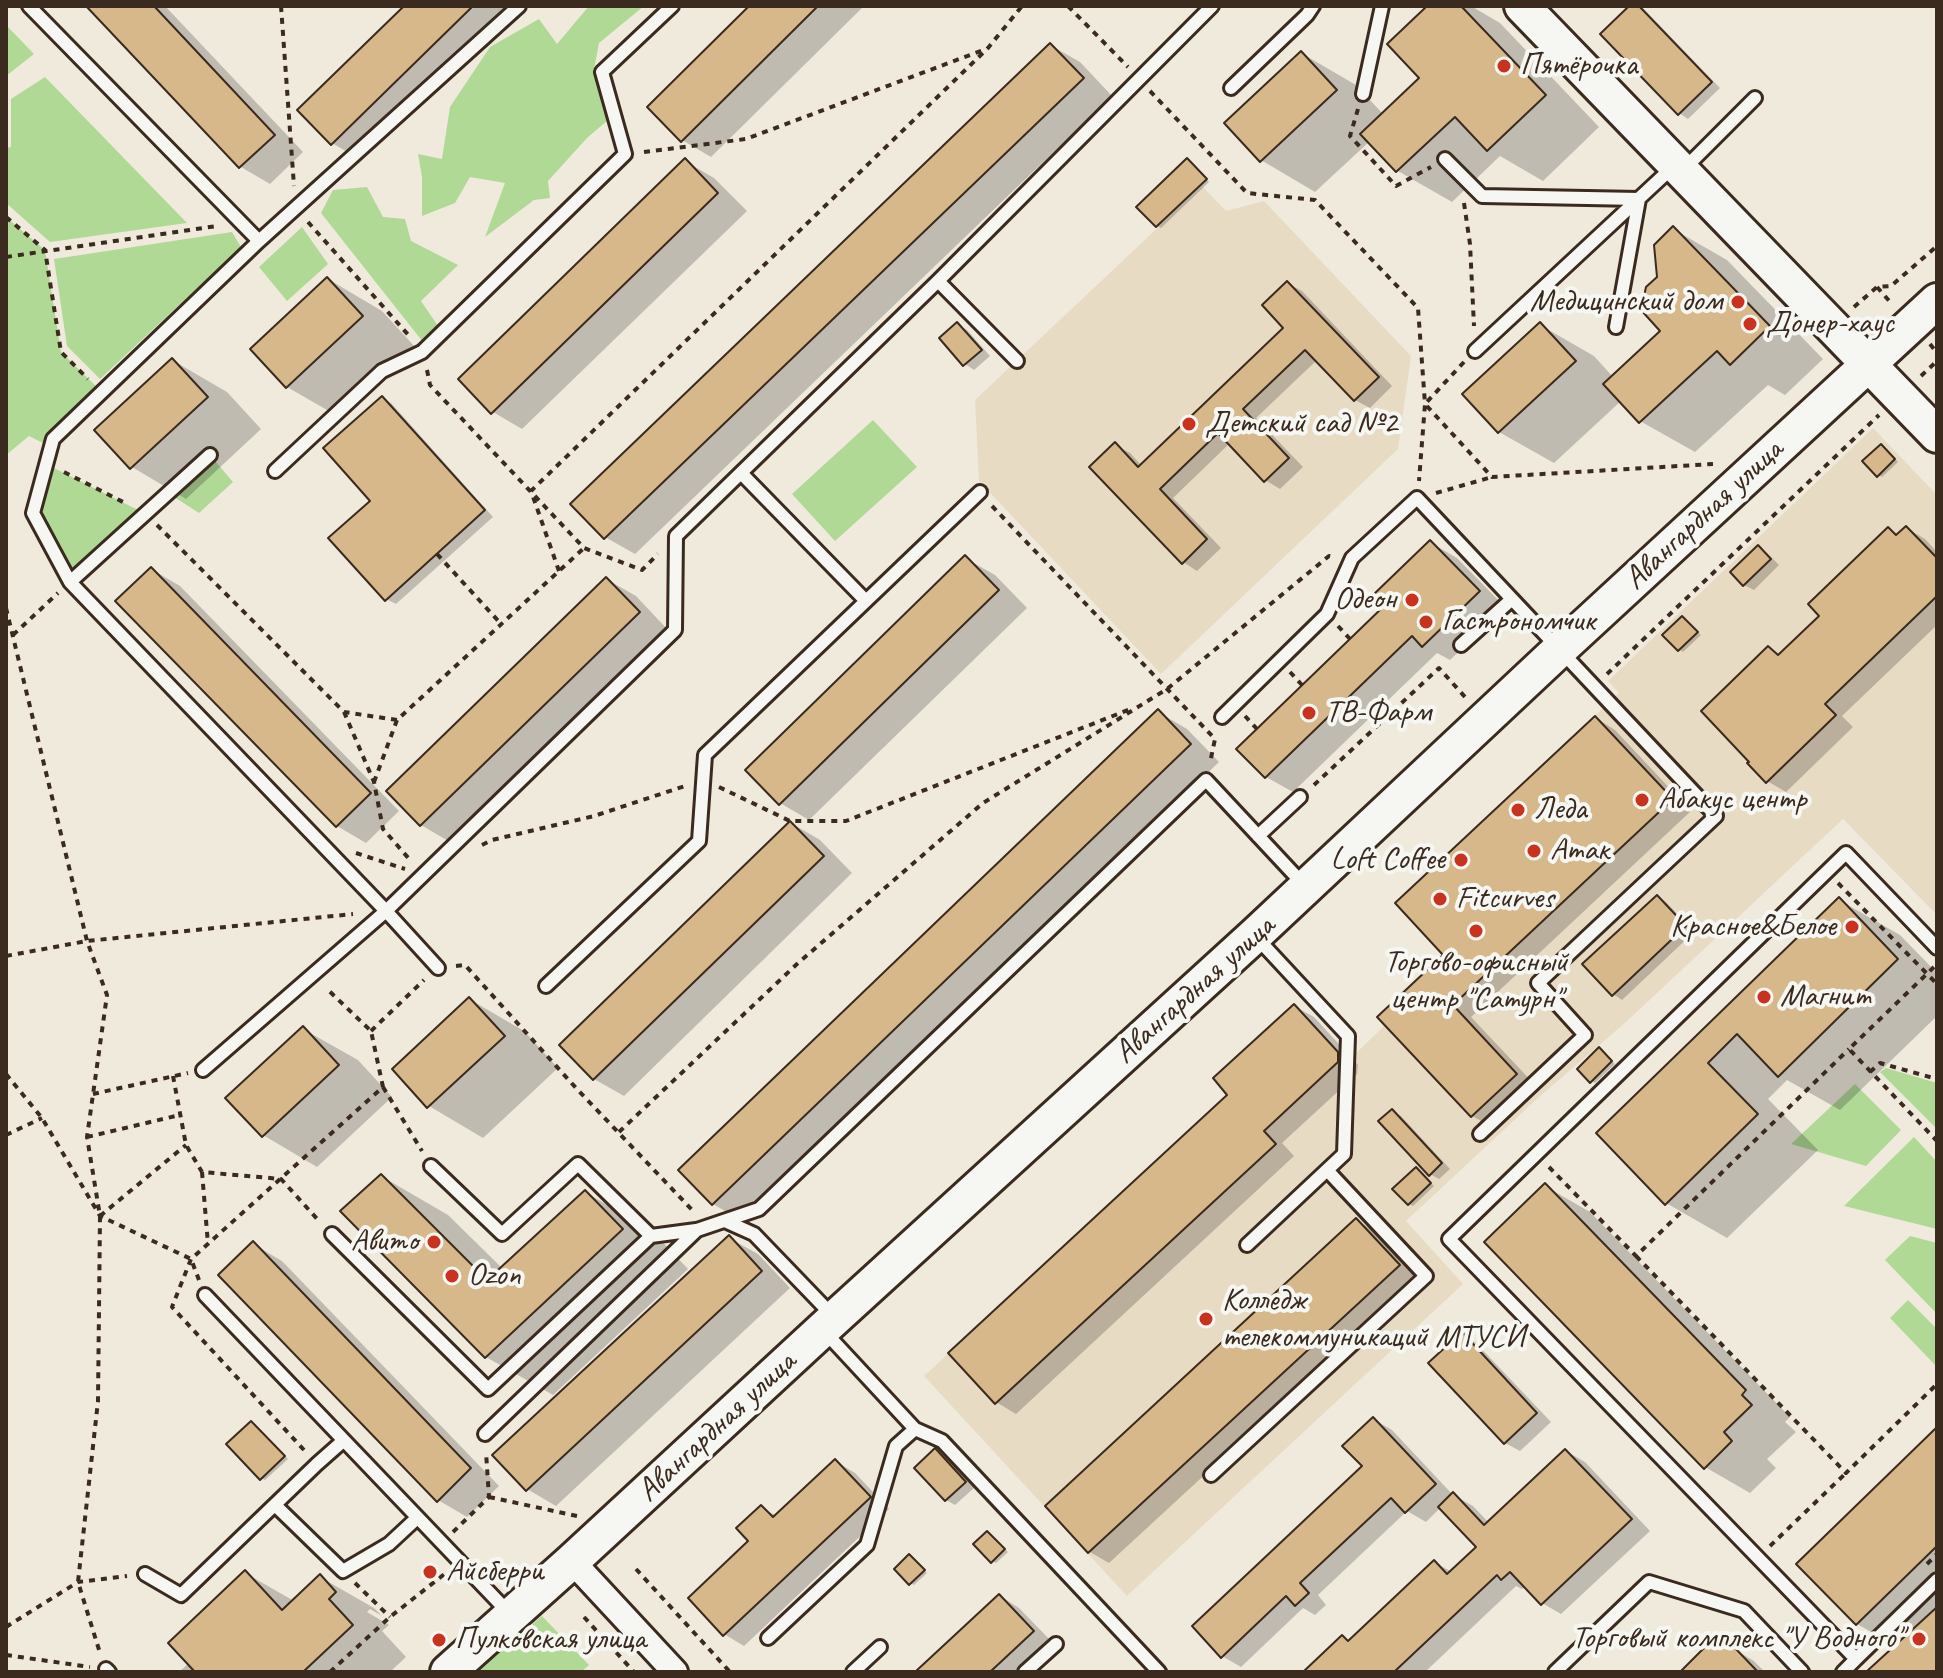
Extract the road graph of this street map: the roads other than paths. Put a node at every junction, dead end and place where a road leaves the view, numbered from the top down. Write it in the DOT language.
graph roads {
  1 [pos="29,6"];
  2 [pos="519,6"];
  3 [pos="672,6"];
  4 [pos="1212,6"];
  5 [pos="1313,6"];
  6 [pos="1382,6"];
  7 [pos="1522,6"];
  8 [pos="1231,88"];
  9 [pos="1363,94"];
  10 [pos="1755,98"];
  11 [pos="1445,159"];
  12 [pos="1678,168"];
  13 [pos="1639,199"];
  14 [pos="259,241"];
  15 [pos="938,281"];
  16 [pos="1937,301"];
  17 [pos="1616,327"];
  18 [pos="1475,351"];
  19 [pos="1017,361"];
  20 [pos="1869,364"];
  21 [pos="1937,435"];
  22 [pos="210,455"];
  23 [pos="275,471"];
  24 [pos="741,473"];
  25 [pos="980,492"];
  26 [pos="70,582"];
  27 [pos="1512,599"];
  28 [pos="866,601"];
  29 [pos="1461,645"];
  30 [pos="1560,649"];
  31 [pos="1222,717"];
  32 [pos="1300,797"];
  33 [pos="1258,836"];
  34 [pos="1307,887"];
  35 [pos="386,911"];
  36 [pos="1255,935"];
  37 [pos="1937,948"];
  38 [pos="438,968"];
  39 [pos="546,986"];
  40 [pos="203,1070"];
  41 [pos="1480,1134"];
  42 [pos="431,1166"];
  43 [pos="1327,1170"];
  44 [pos="725,1221"];
  45 [pos="697,1230"];
  46 [pos="332,1234"];
  47 [pos="651,1236"];
  48 [pos="1247,1245"];
  49 [pos="205,1295"];
  50 [pos="829,1324"];
  51 [pos="915,1429"];
  52 [pos="485,1434"];
  53 [pos="343,1441"];
  54 [pos="1211,1475"];
  55 [pos="275,1505"];
  56 [pos="417,1518"];
  57 [pos="572,1561"];
  58 [pos="145,1574"];
  59 [pos="1937,1580"];
  60 [pos="511,1616"];
  61 [pos="768,1638"];
  62 [pos="1056,1644"];
  63 [pos="880,1647"];
  64 [pos="1856,1659"];
  65 [pos="448,1672"];
  66 [pos="675,1672"];
  67 [pos="853,1672"];
  68 [pos="1025,1672"];
  69 [pos="1159,1672"];
  70 [pos="1555,1672"];
  71 [pos="1802,1672"];
  72 [pos="1843,1672"];
  1 -- 14 [label="lane"];
  2 -- 14 [label="lane"];
  3 -- 23 [label="lane"];
  4 -- 15 [label="lane"];
  5 -- 8 [label="lane"];
  6 -- 9 [label="lane"];
  7 -- 12 [label="main road"];
  10 -- 12 [label="lane"];
  11 -- 13 [label="lane"];
  12 -- 13 [label="lane"];
  12 -- 20 [label="main road"];
  13 -- 17 [label="lane"];
  13 -- 18 [label="lane"];
  14 -- 26 [label="lane"];
  15 -- 19 [label="lane"];
  15 -- 24 [label="lane"];
  16 -- 20 [label="main road, Авангардная улица"];
  20 -- 21 [label="main road"];
  20 -- 30 [label="main road, Авангардная улица"];
  22 -- 26 [label="lane"];
  24 -- 28 [label="lane"];
  24 -- 35 [label="lane"];
  25 -- 28 [label="lane"];
  26 -- 35 [label="lane"];
  27 -- 29 [label="lane"];
  27 -- 30 [label="lane"];
  27 -- 31 [label="lane"];
  28 -- 39 [label="lane"];
  30 -- 34 [label="main road, Авангардная улица"];
  30 -- 41 [label="lane"];
  32 -- 33 [label="lane"];
  33 -- 34 [label="lane"];
  33 -- 44 [label="lane"];
  34 -- 36 [label="main road, Авангардная улица"];
  35 -- 38 [label="lane"];
  35 -- 40 [label="lane"];
  36 -- 43 [label="lane"];
  36 -- 50 [label="main road, Авангардная улица"];
  37 -- 64 [label="lane"];
  42 -- 47 [label="lane"];
  43 -- 48 [label="lane"];
  43 -- 54 [label="lane"];
  44 -- 45 [label="lane"];
  44 -- 50 [label="lane"];
  45 -- 47 [label="lane"];
  45 -- 52 [label="lane"];
  46 -- 47 [label="lane"];
  49 -- 53 [label="lane"];
  50 -- 51 [label="lane"];
  50 -- 57 [label="main road, Авангардная улица"];
  51 -- 61 [label="lane"];
  51 -- 69 [label="lane"];
  53 -- 55 [label="lane"];
  53 -- 56 [label="lane"];
  55 -- 56 [label="lane"];
  55 -- 58 [label="lane"];
  56 -- 60 [label="lane"];
  57 -- 60 [label="main road, Авангардная улица"];
  57 -- 66 [label="street"];
  59 -- 64 [label="lane"];
  60 -- 65 [label="main road, Авангардная улица"];
  62 -- 68 [label="lane"];
  63 -- 67 [label="lane"];
  64 -- 72 [label="lane"];
  70 -- 71 [label="lane"];
}
